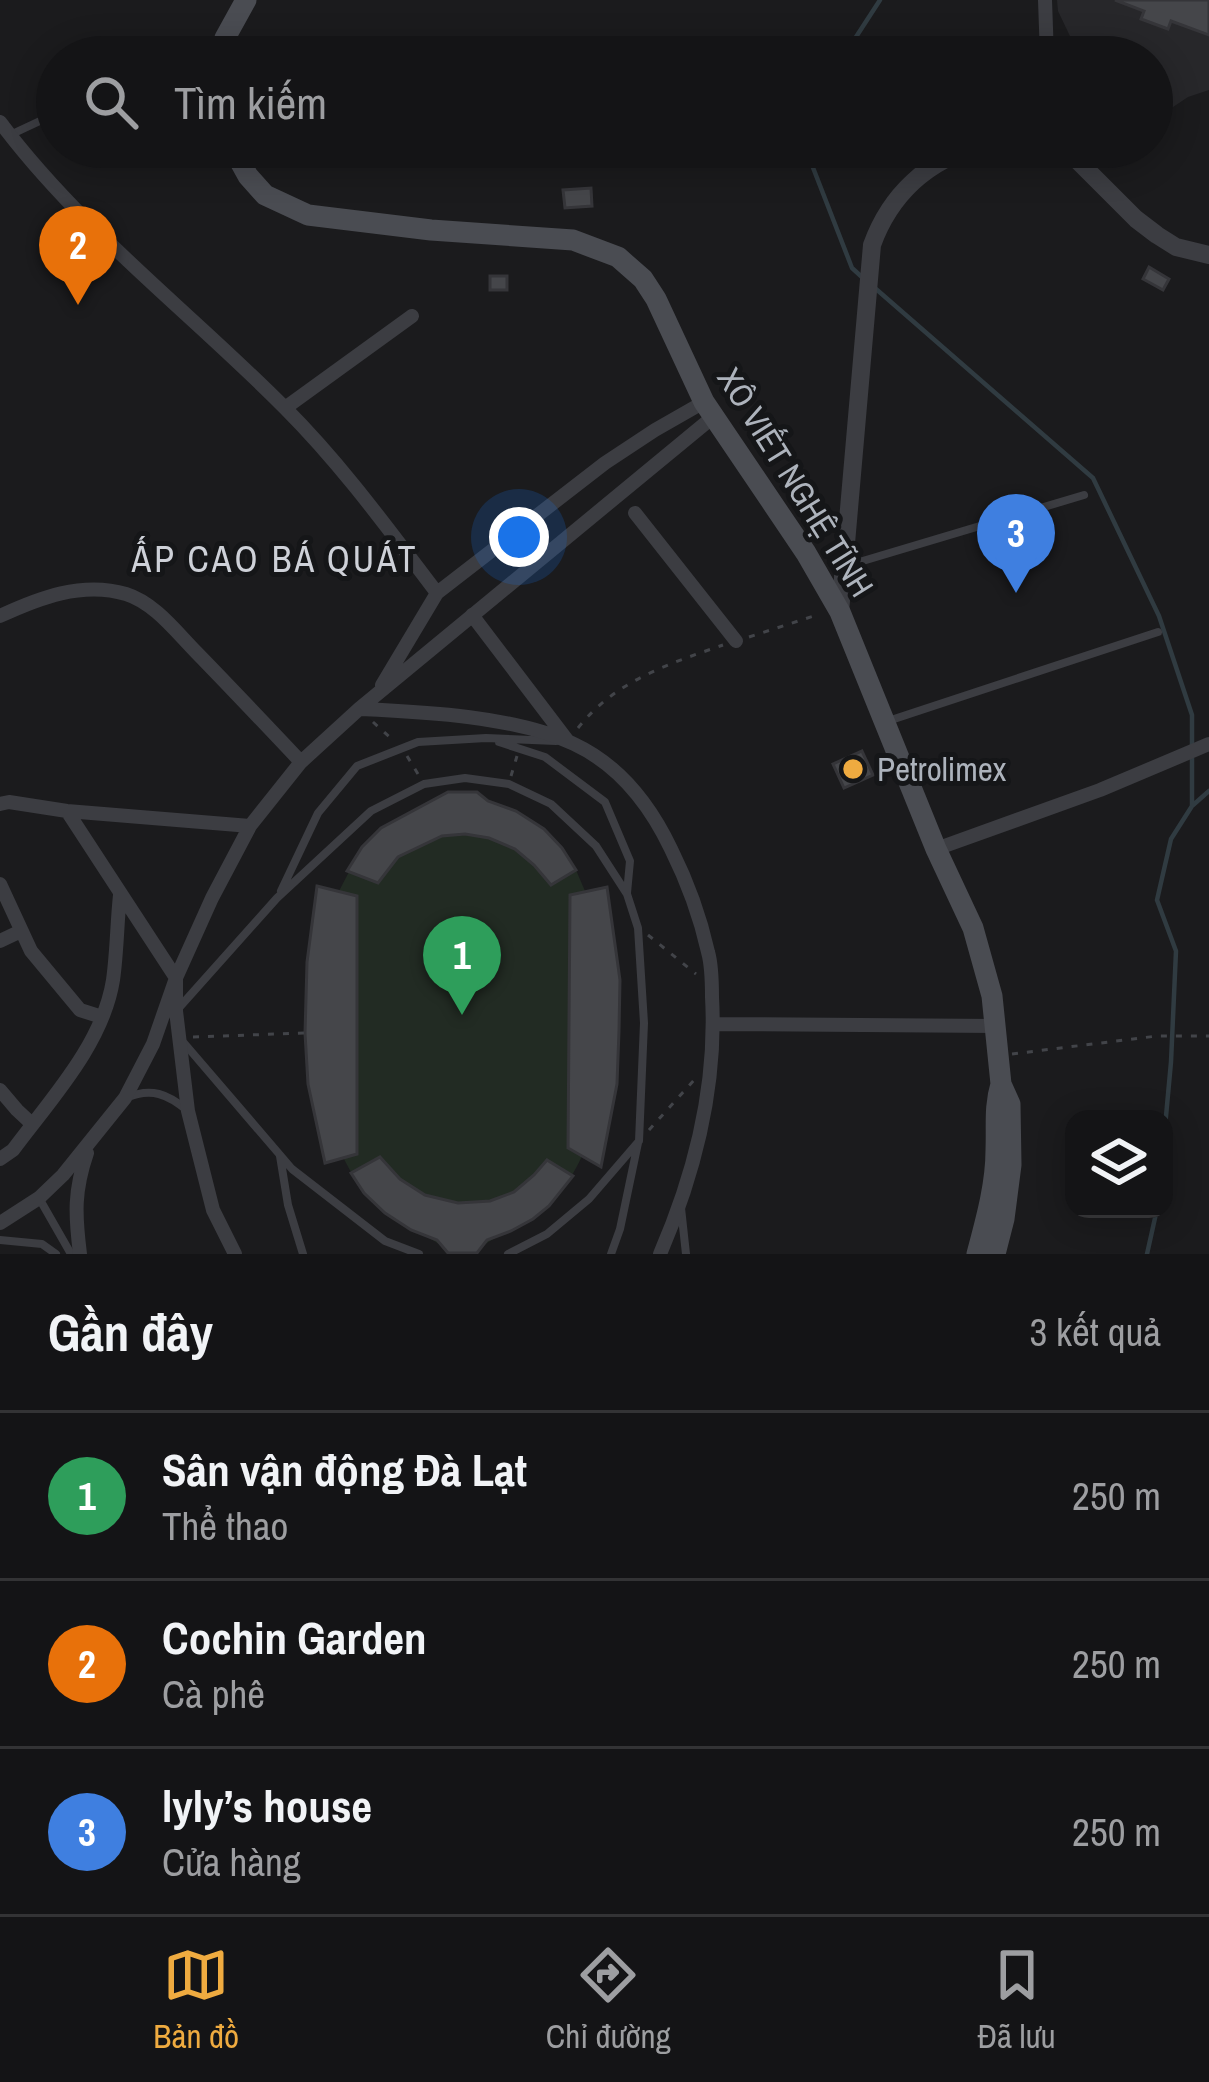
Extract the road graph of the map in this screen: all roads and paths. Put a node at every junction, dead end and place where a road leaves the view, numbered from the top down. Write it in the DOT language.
graph roads {
  1 [pos="246,0"];
  2 [pos="1045,0"];
  3 [pos="226,36"];
  4 [pos="1046,36"];
  5 [pos="0,122"];
  6 [pos="36,123"];
  7 [pos="10,135"];
  8 [pos="36,165"];
  9 [pos="39,168"];
  10 [pos="244,168"];
  11 [pos="930,168"];
  12 [pos="1087,168"];
  13 [pos="1209,255"];
  14 [pos="412,316"];
  15 [pos="285,408"];
  16 [pos="708,409"];
  17 [pos="1084,495"];
  18 [pos="634,513"];
  19 [pos="846,566"];
  20 [pos="437,593"];
  21 [pos="840,612"];
  22 [pos="472,615"];
  23 [pos="0,616"];
  24 [pos="1158,632"];
  25 [pos="736,641"];
  26 [pos="377,694"];
  27 [pos="359,709"];
  28 [pos="884,722"];
  29 [pos="486,738"];
  30 [pos="568,741"];
  31 [pos="1209,744"];
  32 [pos="402,748"];
  33 [pos="519,748"];
  34 [pos="301,762"];
  35 [pos="424,784"];
  36 [pos="509,784"];
  37 [pos="0,804"];
  38 [pos="68,811"];
  39 [pos="250,826"];
  40 [pos="936,849"];
  41 [pos="0,884"];
  42 [pos="627,894"];
  43 [pos="120,895"];
  44 [pos="278,898"];
  45 [pos="638,928"];
  46 [pos="21,931"];
  47 [pos="0,941"];
  48 [pos="176,978"];
  49 [pos="712,987"];
  50 [pos="176,1011"];
  51 [pos="102,1017"];
  52 [pos="714,1024"];
  53 [pos="996,1026"];
  54 [pos="305,1033"];
  55 [pos="1209,1036"];
  56 [pos="179,1037"];
  57 [pos="999,1056"];
  58 [pos="712,1060"];
  59 [pos="1001,1084"];
  60 [pos="0,1090"];
  61 [pos="125,1098"];
  62 [pos="188,1111"];
  63 [pos="32,1124"];
  64 [pos="639,1141"];
  65 [pos="91,1142"];
  66 [pos="279,1155"];
  67 [pos="0,1159"];
  68 [pos="39,1198"];
  69 [pos="681,1206"];
  70 [pos="0,1223"];
  71 [pos="0,1240"];
  72 [pos="56,1254"];
  73 [pos="75,1254"];
  74 [pos="235,1254"];
  75 [pos="303,1254"];
  76 [pos="419,1254"];
  77 [pos="508,1254"];
  78 [pos="611,1254"];
  79 [pos="660,1254"];
  80 [pos="686,1254"];
  81 [pos="977,1254"];
  82 [pos="995,1254"];
  1 -- 3 [label="main road"];
  2 -- 4 [label="street"];
  5 -- 7 [label="street"];
  6 -- 7 [label="lane"];
  7 -- 8 [label="street"];
  9 -- 15 [label="street"];
  10 -- 16 [label="main road, XÔ VIẾT NGHỆ TĨNH"];
  11 -- 19 [label="street"];
  12 -- 13 [label="street"];
  14 -- 15 [label="street"];
  15 -- 20 [label="street"];
  16 -- 20 [label="street"];
  16 -- 21 [label="main road, XÔ VIẾT NGHỆ TĨNH"];
  16 -- 22 [label="street"];
  17 -- 19 [label="lane"];
  18 -- 25 [label="street"];
  19 -- 21 [label="street"];
  20 -- 26 [label="street"];
  21 -- 25 [label="path"];
  21 -- 28 [label="main road, XÔ VIẾT NGHỆ TĨNH"];
  22 -- 26 [label="street"];
  22 -- 30 [label="street"];
  23 -- 34 [label="street"];
  24 -- 28 [label="lane"];
  25 -- 30 [label="path"];
  26 -- 27 [label="street"];
  27 -- 30 [label="street"];
  27 -- 32 [label="path"];
  27 -- 34 [label="street"];
  28 -- 40 [label="main road, XÔ VIẾT NGHỆ TĨNH"];
  29 -- 30 [label="lane"];
  29 -- 32 [label="lane"];
  29 -- 33 [label="lane"];
  30 -- 49 [label="street"];
  31 -- 40 [label="street"];
  32 -- 35 [label="path"];
  32 -- 44 [label="lane"];
  33 -- 36 [label="path"];
  33 -- 42 [label="lane"];
  34 -- 39 [label="street"];
  35 -- 36 [label="lane"];
  35 -- 44 [label="lane"];
  36 -- 42 [label="lane"];
  37 -- 38 [label="street"];
  38 -- 39 [label="street"];
  38 -- 43 [label="street"];
  39 -- 48 [label="street"];
  40 -- 53 [label="main road, XÔ VIẾT NGHỆ TĨNH"];
  41 -- 46 [label="street"];
  42 -- 45 [label="lane"];
  43 -- 48 [label="street"];
  43 -- 51 [label="street"];
  44 -- 50 [label="lane"];
  45 -- 49 [label="path"];
  45 -- 64 [label="lane"];
  46 -- 47 [label="street"];
  46 -- 51 [label="street"];
  48 -- 50 [label="street"];
  48 -- 61 [label="street"];
  49 -- 52 [label="street"];
  50 -- 56 [label="street"];
  51 -- 63 [label="street"];
  52 -- 53 [label="street"];
  52 -- 58 [label="street"];
  53 -- 57 [label="main road, XÔ VIẾT NGHỆ TĨNH"];
  54 -- 56 [label="path"];
  55 -- 57 [label="path"];
  56 -- 62 [label="street"];
  56 -- 66 [label="lane"];
  57 -- 59 [label="main road, XÔ VIẾT NGHỆ TĨNH"];
  58 -- 64 [label="path"];
  58 -- 69 [label="street"];
  59 -- 81 [label="main road, XÔ VIẾT NGHỆ TĨNH"];
  59 -- 82 [label="main road, XÔ VIẾT NGHỆ TĨNH"];
  60 -- 63 [label="street"];
  61 -- 62 [label="lane"];
  61 -- 65 [label="street"];
  62 -- 74 [label="street"];
  63 -- 67 [label="street"];
  64 -- 77 [label="lane"];
  64 -- 78 [label="lane"];
  65 -- 68 [label="street"];
  65 -- 73 [label="street"];
  66 -- 75 [label="lane"];
  66 -- 76 [label="lane"];
  68 -- 70 [label="street"];
  68 -- 73 [label="lane"];
  69 -- 79 [label="street"];
  69 -- 80 [label="lane"];
  71 -- 72 [label="lane"];
}
